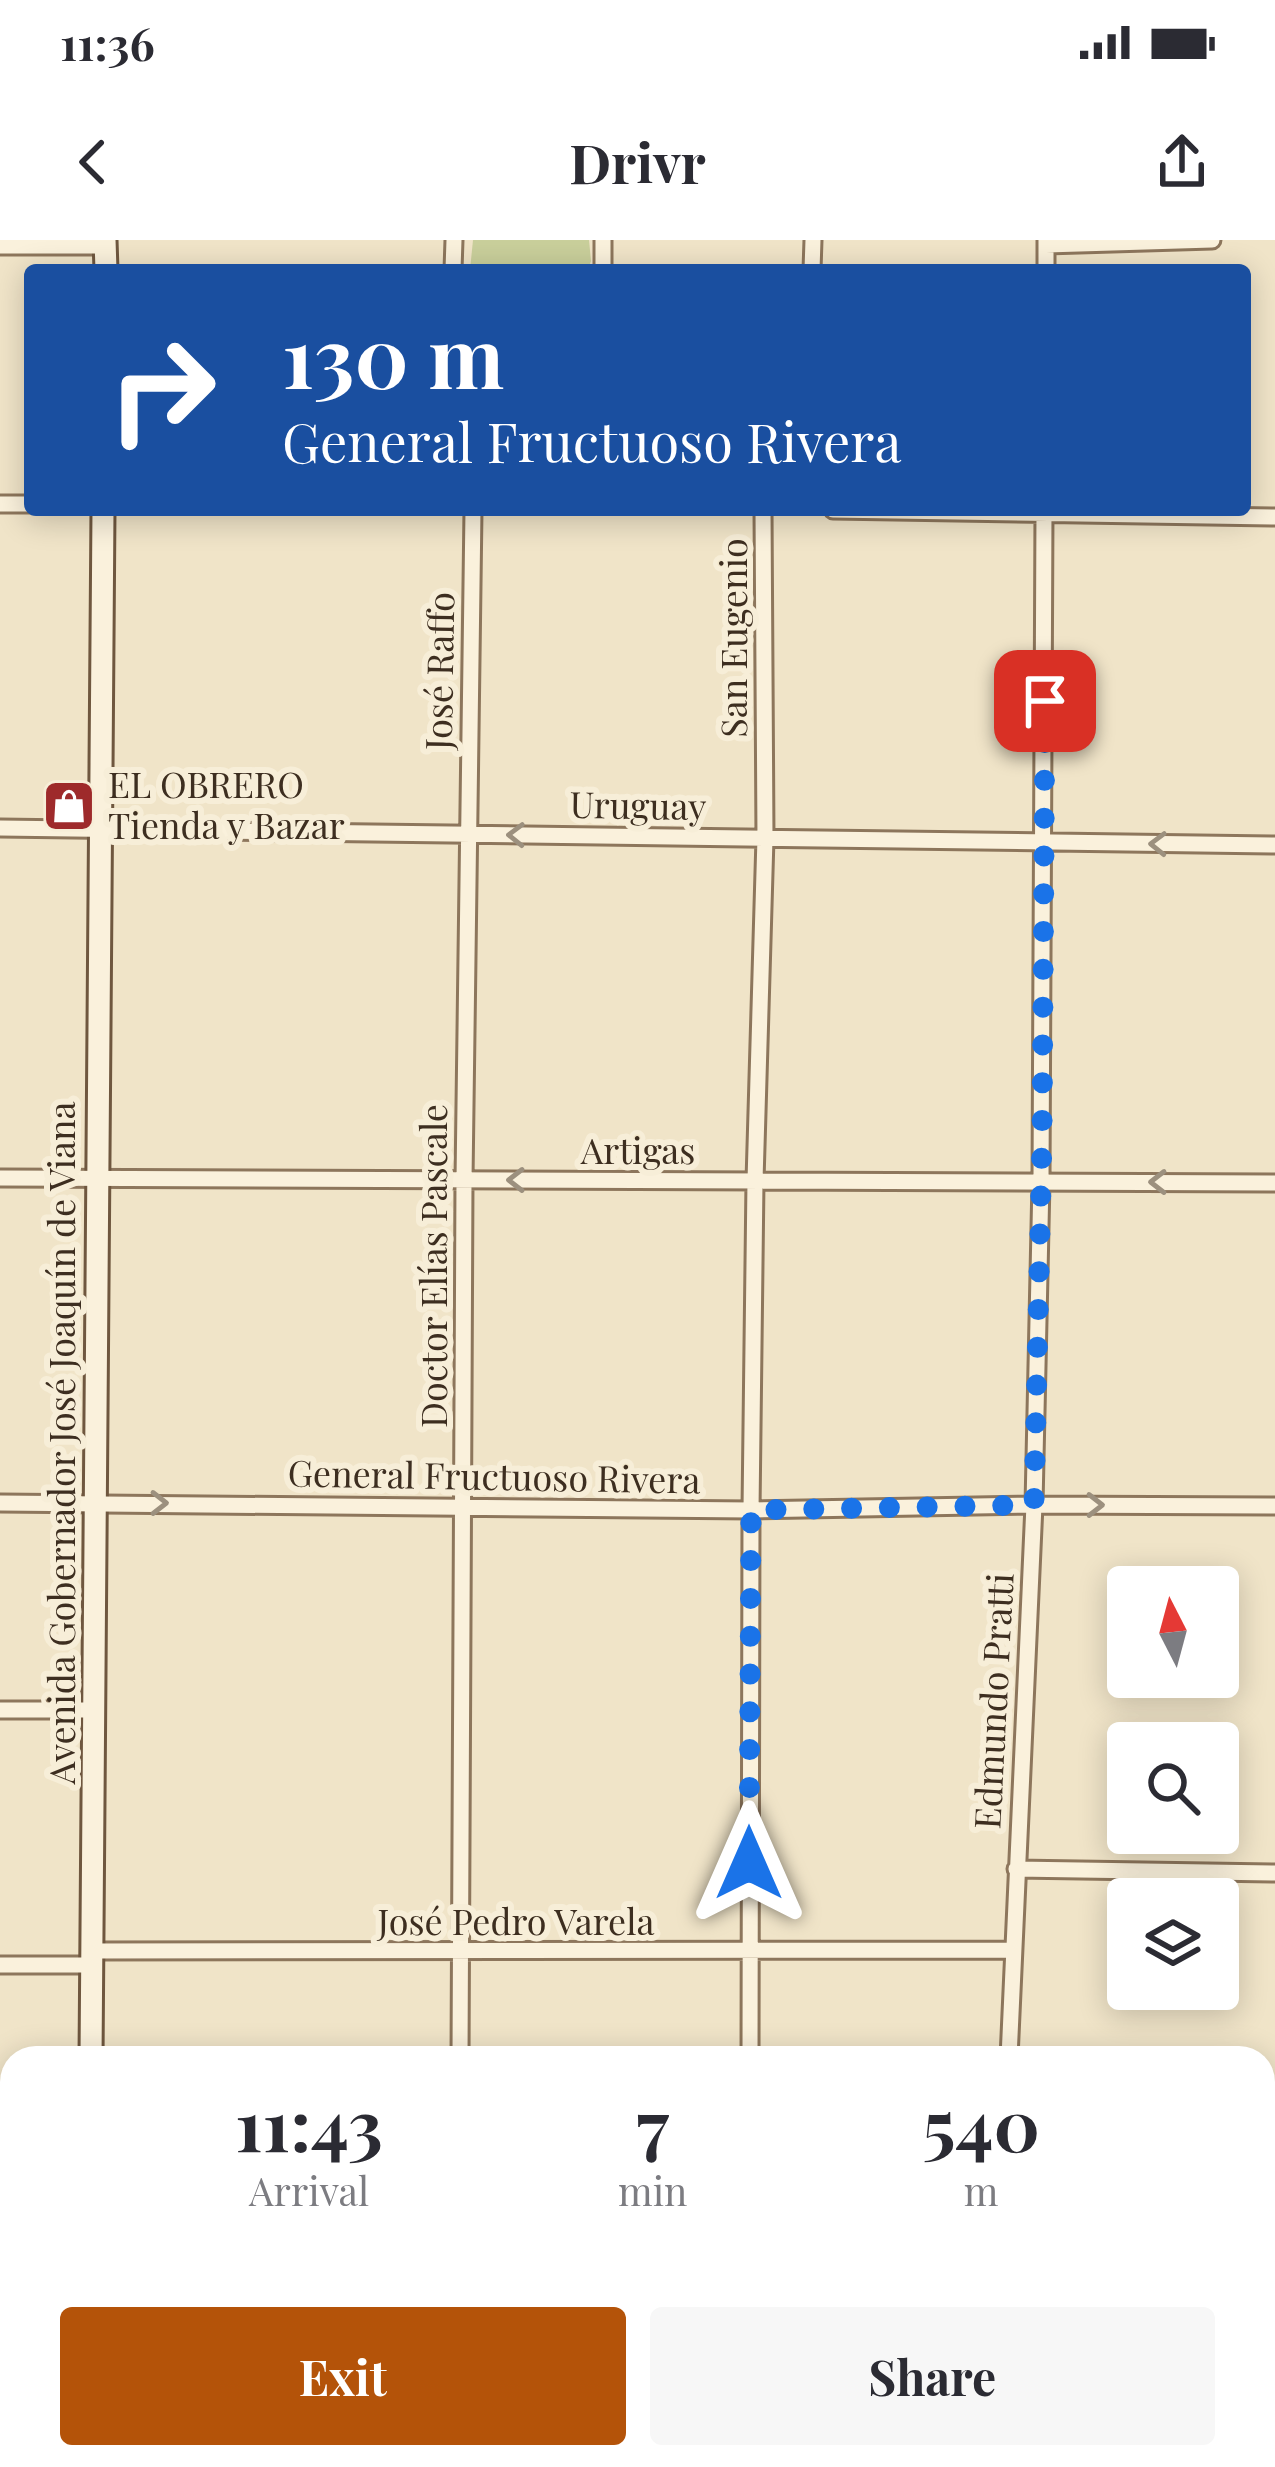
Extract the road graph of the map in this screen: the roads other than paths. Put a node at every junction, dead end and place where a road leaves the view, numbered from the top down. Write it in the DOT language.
graph roads {
  1 [pos="1212,240"];
  2 [pos="105,243"];
  3 [pos="1046,243"];
  4 [pos="0,246"];
  5 [pos="103,516"];
  6 [pos="473,516"];
  7 [pos="764,516"];
  8 [pos="1044,516"];
  9 [pos="1229,516"];
  10 [pos="1275,517"];
  11 [pos="0,827"];
  12 [pos="100,828"];
  13 [pos="468,834"];
  14 [pos="765,838"];
  15 [pos="1045,842"];
  16 [pos="1275,845"];
  17 [pos="0,1178"];
  18 [pos="97,1178"];
  19 [pos="464,1180"];
  20 [pos="1041,1180"];
  21 [pos="755,1181"];
  22 [pos="1275,1183"];
  23 [pos="0,1503"];
  24 [pos="94,1503"];
  25 [pos="1034,1505"];
  26 [pos="463,1506"];
  27 [pos="1275,1506"];
  28 [pos="751,1510"];
  29 [pos="0,1710"];
  30 [pos="93,1710"];
  31 [pos="1016,1869"];
  32 [pos="1275,1873"];
  33 [pos="1012,1950"];
  34 [pos="461,1952"];
  35 [pos="748,1952"];
  36 [pos="92,1958"];
  37 [pos="0,1965"];
  38 [pos="91,2046"];
  39 [pos="460,2046"];
  40 [pos="750,2046"];
  41 [pos="1009,2046"];
  1 -- 3 [label="street"];
  2 -- 4 [label="street"];
  5 -- 12 [label="street, Avenida Gobernador José Joaquín de Viana"];
  6 -- 13 [label="street, José Raffo"];
  7 -- 14 [label="street, San Eugenio"];
  8 -- 15 [label="street, Edmundo Pratti"];
  9 -- 10 [label="street"];
  11 -- 12 [label="street, Uruguay"];
  12 -- 13 [label="street, Uruguay"];
  12 -- 18 [label="street, Avenida Gobernador José Joaquín de Viana"];
  14 -- 13 [label="street, Uruguay, one-way"];
  13 -- 19 [label="street, Doctor Elías Pascale"];
  14 -- 15 [label="street, Uruguay"];
  14 -- 21 [label="street, San Eugenio"];
  16 -- 15 [label="street, Uruguay, one-way"];
  15 -- 20 [label="street, Edmundo Pratti"];
  17 -- 18 [label="street, Artigas"];
  18 -- 19 [label="street, Artigas"];
  18 -- 24 [label="street, Avenida Gobernador José Joaquín de Viana"];
  21 -- 19 [label="street, Artigas, one-way"];
  19 -- 26 [label="street, Doctor Elías Pascale"];
  20 -- 21 [label="street, Artigas"];
  22 -- 20 [label="street, Artigas, one-way"];
  20 -- 25 [label="street, Edmundo Pratti"];
  21 -- 28 [label="street, San Eugenio"];
  23 -- 24 [label="street, General Fructuoso Rivera"];
  24 -- 26 [label="street, General Fructuoso Rivera, one-way"];
  24 -- 30 [label="street, Avenida Gobernador José Joaquín de Viana"];
  25 -- 27 [label="street, General Fructuoso Rivera, one-way"];
  25 -- 28 [label="street, General Fructuoso Rivera"];
  25 -- 31 [label="street, Edmundo Pratti"];
  26 -- 28 [label="street, General Fructuoso Rivera"];
  26 -- 34 [label="street, Doctor Elías Pascale"];
  28 -- 35 [label="street, San Eugenio"];
  29 -- 30 [label="street"];
  30 -- 36 [label="street, Avenida Gobernador José Joaquín de Viana"];
  31 -- 32 [label="street"];
  31 -- 33 [label="street, Edmundo Pratti"];
  33 -- 35 [label="street, José Pedro Varela"];
  33 -- 41 [label="street, Edmundo Pratti"];
  34 -- 35 [label="street, José Pedro Varela"];
  34 -- 36 [label="street, José Pedro Varela"];
  34 -- 39 [label="street, Doctor Elías Pascale"];
  35 -- 40 [label="street, San Eugenio"];
  36 -- 37 [label="street, José Pedro Varela"];
  36 -- 38 [label="street, Avenida Gobernador José Joaquín de Viana"];
}
